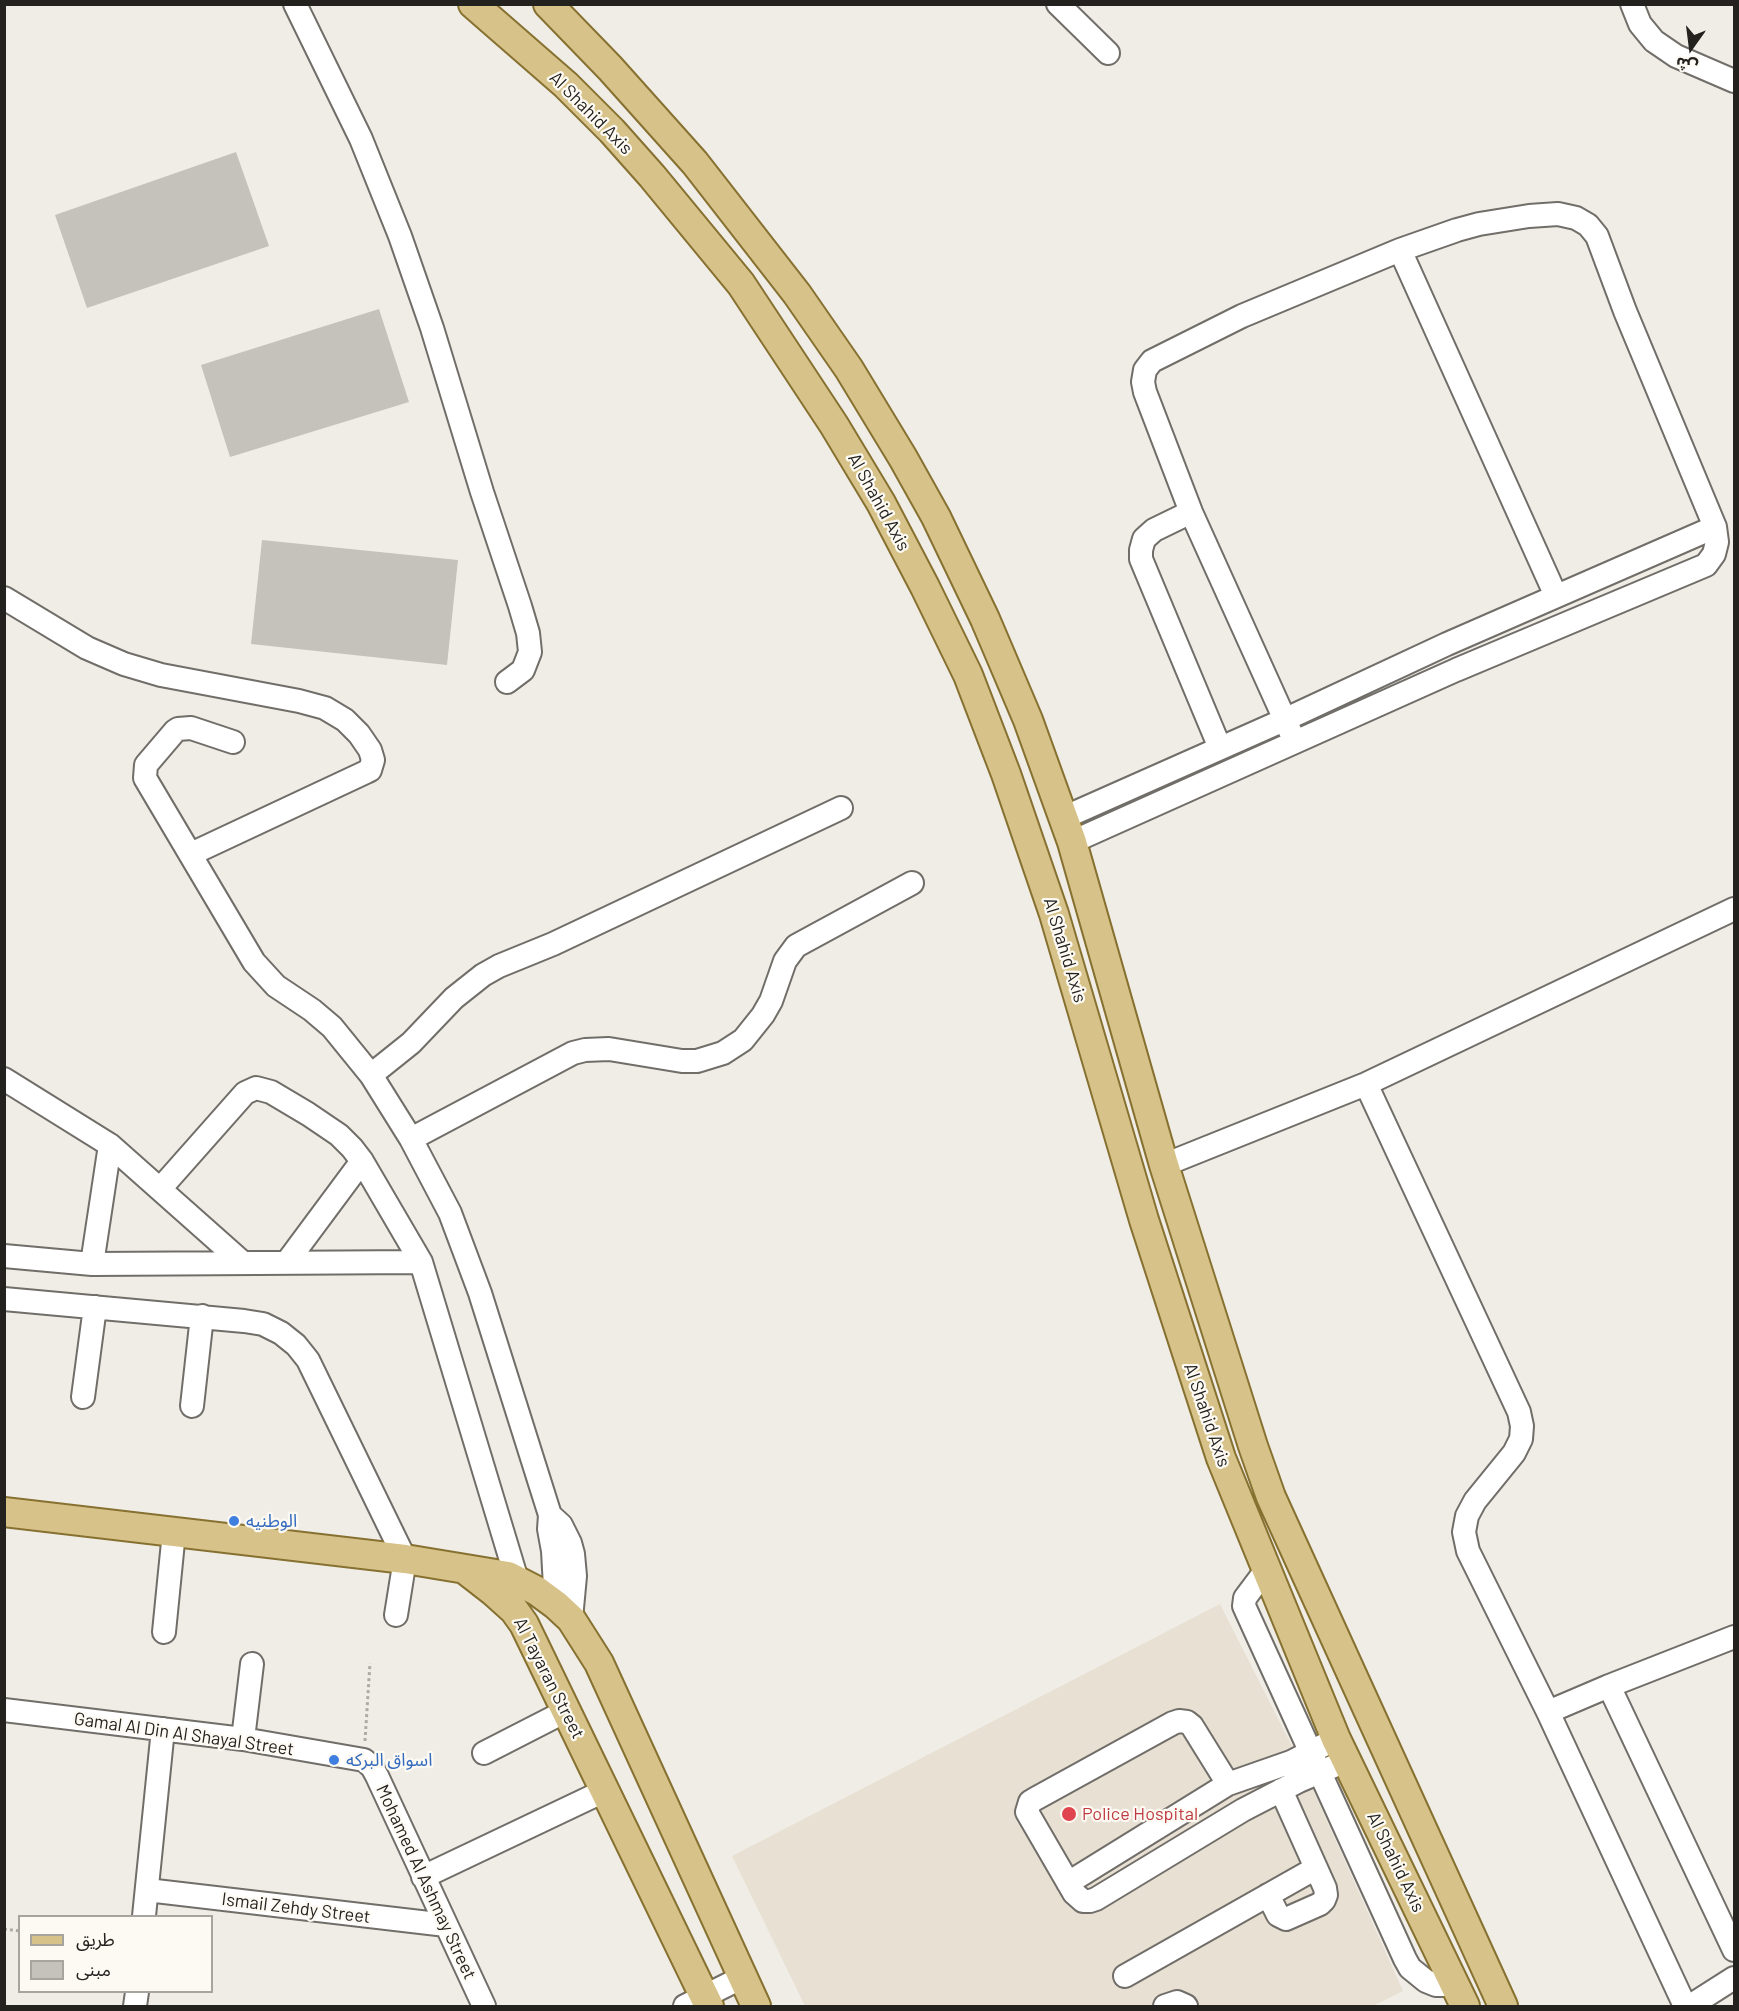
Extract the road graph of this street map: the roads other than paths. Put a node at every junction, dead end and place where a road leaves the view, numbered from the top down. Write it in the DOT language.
graph roads {
  1 [pos="295,4"];
  2 [pos="473,4"];
  3 [pos="548,4"];
  4 [pos="1058,4"];
  5 [pos="1632,4"];
  6 [pos="1108,52"];
  7 [pos="1734,81"];
  8 [pos="1400,250"];
  9 [pos="1191,512"];
  10 [pos="1715,527"];
  11 [pos="1556,596"];
  12 [pos="4,598"];
  13 [pos="1447,644"];
  14 [pos="1456,670"];
  15 [pos="507,682"];
  16 [pos="1284,720"];
  17 [pos="233,742"];
  18 [pos="1295,742"];
  19 [pos="1220,748"];
  20 [pos="841,808"];
  21 [pos="1068,830"];
  22 [pos="191,854"];
  23 [pos="912,883"];
  24 [pos="1734,909"];
  25 [pos="371,1075"];
  26 [pos="4,1079"];
  27 [pos="1366,1084"];
  28 [pos="4,1097"];
  29 [pos="43,1102"];
  30 [pos="411,1139"];
  31 [pos="110,1145"];
  32 [pos="362,1161"];
  33 [pos="1164,1166"];
  34 [pos="160,1189"];
  35 [pos="4,1256"];
  36 [pos="287,1262"];
  37 [pos="421,1262"];
  38 [pos="243,1263"];
  39 [pos="92,1264"];
  40 [pos="4,1299"];
  41 [pos="95,1307"];
  42 [pos="202,1316"];
  43 [pos="83,1397"];
  44 [pos="192,1406"];
  45 [pos="4,1512"];
  46 [pos="174,1532"];
  47 [pos="405,1559"];
  48 [pos="466,1570"];
  49 [pos="1266,1570"];
  50 [pos="517,1580"];
  51 [pos="564,1612"];
  52 [pos="396,1615"];
  53 [pos="164,1632"];
  54 [pos="1734,1637"];
  55 [pos="535,1646"];
  56 [pos="252,1664"];
  57 [pos="1609,1686"];
  58 [pos="4,1710"];
  59 [pos="566,1711"];
  60 [pos="1548,1712"];
  61 [pos="163,1729"];
  62 [pos="243,1739"];
  63 [pos="1341,1750"];
  64 [pos="484,1753"];
  65 [pos="364,1760"];
  66 [pos="1315,1763"];
  67 [pos="1228,1784"];
  68 [pos="604,1791"];
  69 [pos="1274,1794"];
  70 [pos="1309,1872"];
  71 [pos="423,1877"];
  72 [pos="1068,1883"];
  73 [pos="147,1890"];
  74 [pos="1268,1896"];
  75 [pos="144,1915"];
  76 [pos="446,1925"];
  77 [pos="1734,1950"];
  78 [pos="1125,1976"];
  79 [pos="743,1977"];
  80 [pos="1734,1978"];
  81 [pos="1460,2000"];
  82 [pos="699,2003"];
  83 [pos="484,2007"];
  84 [pos="756,2007"];
  85 [pos="1165,2007"];
  86 [pos="1186,2007"];
  87 [pos="1503,2007"];
  88 [pos="1685,2007"];
  89 [pos="1690,2007"];
  1 -- 15 [label="street"];
  2 -- 49 [label="main road, Al Shahid Axis"];
  3 -- 21 [label="main road, Al Shahid Axis"];
  4 -- 6 [label="street"];
  5 -- 7 [label="street"];
  8 -- 9 [label="street"];
  8 -- 10 [label="street"];
  8 -- 11 [label="street"];
  9 -- 16 [label="street"];
  9 -- 19 [label="street"];
  10 -- 11 [label="street"];
  10 -- 14 [label="street"];
  11 -- 13 [label="street"];
  12 -- 22 [label="street"];
  13 -- 14 [label="street"];
  13 -- 16 [label="street"];
  14 -- 18 [label="street"];
  16 -- 18 [label="street"];
  16 -- 19 [label="street"];
  17 -- 22 [label="street"];
  18 -- 21 [label="street"];
  19 -- 21 [label="street"];
  20 -- 25 [label="street"];
  21 -- 33 [label="main road, Al Shahid Axis"];
  22 -- 25 [label="street"];
  23 -- 30 [label="street"];
  24 -- 27 [label="street"];
  25 -- 30 [label="street"];
  26 -- 29 [label="street"];
  27 -- 33 [label="street"];
  27 -- 60 [label="street"];
  28 -- 29 [label="street"];
  29 -- 31 [label="street"];
  30 -- 51 [label="street"];
  31 -- 34 [label="street"];
  31 -- 39 [label="street"];
  32 -- 34 [label="street"];
  32 -- 36 [label="street"];
  32 -- 37 [label="street"];
  33 -- 87 [label="main road, Al Shahid Axis"];
  34 -- 38 [label="street"];
  35 -- 39 [label="street"];
  36 -- 37 [label="street"];
  36 -- 38 [label="street"];
  37 -- 50 [label="street"];
  38 -- 39 [label="street"];
  40 -- 41 [label="street"];
  41 -- 42 [label="street"];
  41 -- 43 [label="street"];
  42 -- 44 [label="street"];
  42 -- 47 [label="street"];
  45 -- 46 [label="main road"];
  46 -- 47 [label="main road"];
  46 -- 53 [label="street"];
  47 -- 48 [label="main road"];
  47 -- 52 [label="street"];
  48 -- 50 [label="main road, Al Tayaran Street"];
  48 -- 55 [label="main road, Al Tayaran Street"];
  49 -- 63 [label="main road, Al Shahid Axis"];
  49 -- 66 [label="street"];
  50 -- 51 [label="main road, Al Tayaran Street"];
  51 -- 55 [label="main road"];
  51 -- 79 [label="main road, Al Tayaran Street"];
  54 -- 57 [label="street"];
  55 -- 59 [label="main road, Al Tayaran Street"];
  56 -- 62 [label="street"];
  57 -- 60 [label="street"];
  57 -- 77 [label="street"];
  58 -- 61 [label="street, Gamal Al Din Al Shayal Street"];
  59 -- 64 [label="street"];
  59 -- 68 [label="main road, Al Tayaran Street"];
  60 -- 88 [label="street"];
  61 -- 62 [label="street, Gamal Al Din Al Shayal Street"];
  61 -- 73 [label="street"];
  62 -- 65 [label="street, Gamal Al Din Al Shayal Street"];
  63 -- 66 [label="street"];
  63 -- 81 [label="main road, Al Shahid Axis"];
  65 -- 71 [label="street, Mohamed Al Ashmay Street"];
  66 -- 67 [label="street"];
  66 -- 69 [label="street"];
  66 -- 81 [label="street"];
  67 -- 72 [label="street"];
  67 -- 72 [label="street"];
  68 -- 71 [label="street"];
  68 -- 82 [label="main road, Al Tayaran Street"];
  69 -- 70 [label="street"];
  69 -- 72 [label="street"];
  70 -- 74 [label="street"];
  70 -- 74 [label="street"];
  71 -- 76 [label="street, Mohamed Al Ashmay Street"];
  73 -- 75 [label="street"];
  73 -- 76 [label="street, Ismail Zehdy Street"];
  74 -- 78 [label="street"];
  76 -- 83 [label="street, Mohamed Al Ashmay Street"];
  79 -- 82 [label="street"];
  79 -- 84 [label="main road, Al Tayaran Street"];
  80 -- 89 [label="street"];
  85 -- 86 [label="street"];
}
